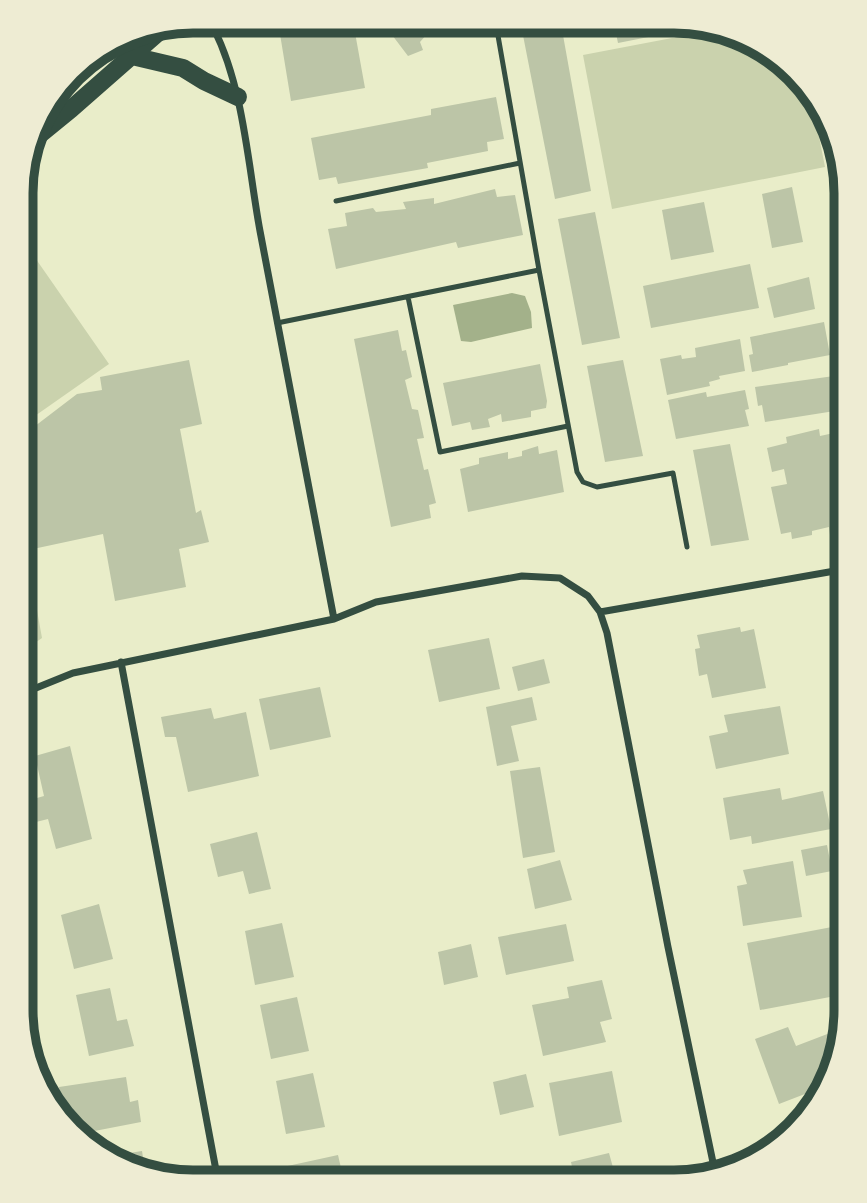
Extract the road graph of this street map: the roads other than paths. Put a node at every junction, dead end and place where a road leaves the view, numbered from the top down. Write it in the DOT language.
graph roads {
  1 [pos="216,33"];
  2 [pos="498,33"];
  3 [pos="150,39"];
  4 [pos="132,56"];
  5 [pos="238,97"];
  6 [pos="47,129"];
  7 [pos="520,163"];
  8 [pos="336,201"];
  9 [pos="539,270"];
  10 [pos="408,297"];
  11 [pos="277,323"];
  12 [pos="568,426"];
  13 [pos="687,547"];
  14 [pos="834,571"];
  15 [pos="600,612"];
  16 [pos="334,619"];
  17 [pos="121,662"];
  18 [pos="33,689"];
  19 [pos="713,1164"];
  20 [pos="216,1170"];
  1 -- 5 [label="street"];
  2 -- 7 [label="lane"];
  3 -- 4 [label="main road"];
  4 -- 5 [label="main road"];
  4 -- 6 [label="main road"];
  5 -- 11 [label="street"];
  7 -- 8 [label="lane"];
  7 -- 9 [label="lane"];
  9 -- 10 [label="lane"];
  9 -- 12 [label="lane"];
  10 -- 11 [label="lane"];
  10 -- 12 [label="lane"];
  11 -- 16 [label="street"];
  12 -- 13 [label="lane"];
  14 -- 15 [label="street"];
  15 -- 16 [label="street"];
  15 -- 19 [label="street"];
  16 -- 17 [label="street"];
  17 -- 18 [label="street"];
  17 -- 20 [label="street"];
}
